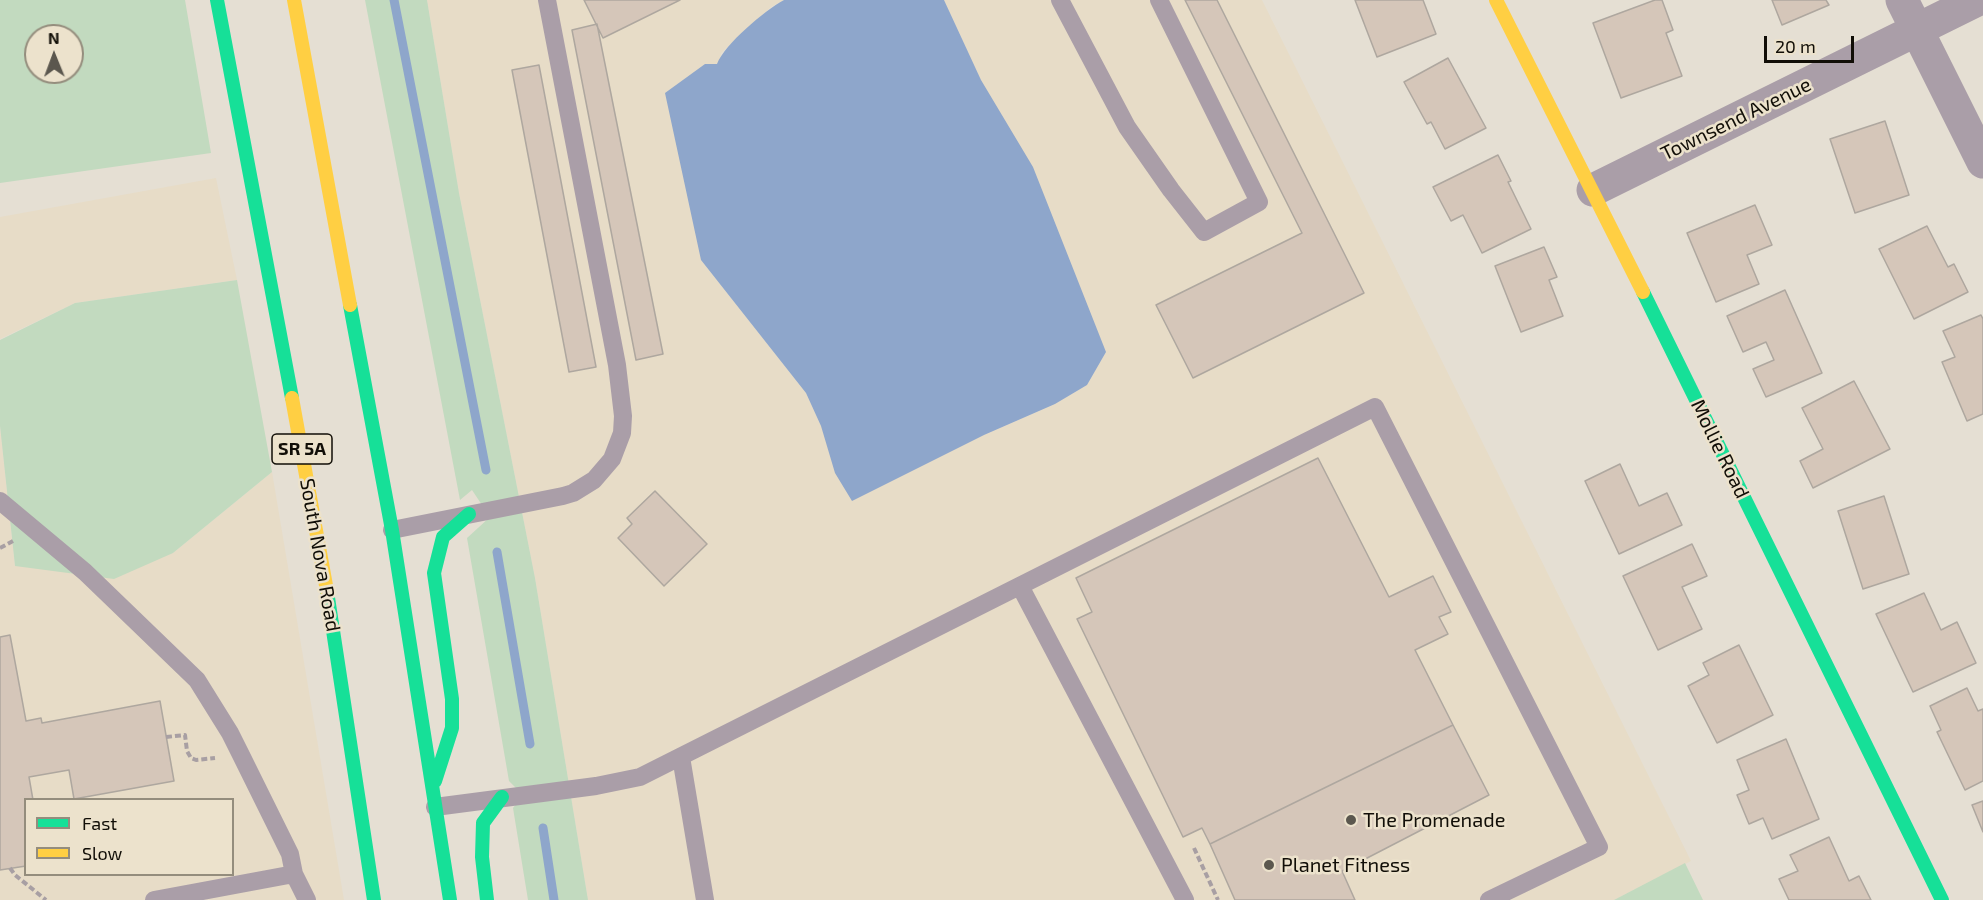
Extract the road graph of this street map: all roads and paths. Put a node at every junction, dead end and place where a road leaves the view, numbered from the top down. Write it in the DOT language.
graph roads {
  1 [pos="217,0"];
  2 [pos="294,0"];
  3 [pos="547,0"];
  4 [pos="1060,0"];
  5 [pos="1159,0"];
  6 [pos="1496,0"];
  7 [pos="1902,0"];
  8 [pos="1977,0"];
  9 [pos="1916,29"];
  10 [pos="1983,162"];
  11 [pos="1593,190"];
  12 [pos="0,501"];
  13 [pos="469,514"];
  14 [pos="392,530"];
  15 [pos="1020,586"];
  16 [pos="166,737"];
  17 [pos="241,754"];
  18 [pos="681,757"];
  19 [pos="432,788"];
  20 [pos="502,797"];
  21 [pos="435,807"];
  22 [pos="1194,848"];
  23 [pos="10,868"];
  24 [pos="294,874"];
  25 [pos="46,900"];
  26 [pos="154,900"];
  27 [pos="307,900"];
  28 [pos="374,900"];
  29 [pos="450,900"];
  30 [pos="487,900"];
  31 [pos="705,900"];
  32 [pos="1185,900"];
  33 [pos="1218,900"];
  34 [pos="1489,900"];
  35 [pos="1942,900"];
  1 -- 28 [label="main road, South Nova Road / SR 5A"];
  2 -- 14 [label="main road"];
  3 -- 13 [label="lane"];
  4 -- 5 [label="lane"];
  6 -- 11 [label="main road, Mollie Road"];
  7 -- 9 [label="street"];
  8 -- 9 [label="street, Townsend Avenue"];
  9 -- 10 [label="street"];
  9 -- 11 [label="street, Townsend Avenue"];
  11 -- 35 [label="main road, Mollie Road"];
  12 -- 17 [label="lane"];
  13 -- 14 [label="lane"];
  13 -- 19 [label="main road"];
  14 -- 19 [label="main road"];
  15 -- 18 [label="lane"];
  15 -- 32 [label="lane"];
  15 -- 34 [label="lane"];
  16 -- 17 [label="path"];
  17 -- 24 [label="lane"];
  18 -- 20 [label="lane"];
  18 -- 31 [label="lane"];
  19 -- 21 [label="main road"];
  20 -- 21 [label="lane"];
  20 -- 30 [label="main road"];
  21 -- 29 [label="main road"];
  22 -- 33 [label="path"];
  23 -- 25 [label="path"];
  24 -- 26 [label="lane"];
  24 -- 27 [label="lane"];
}
